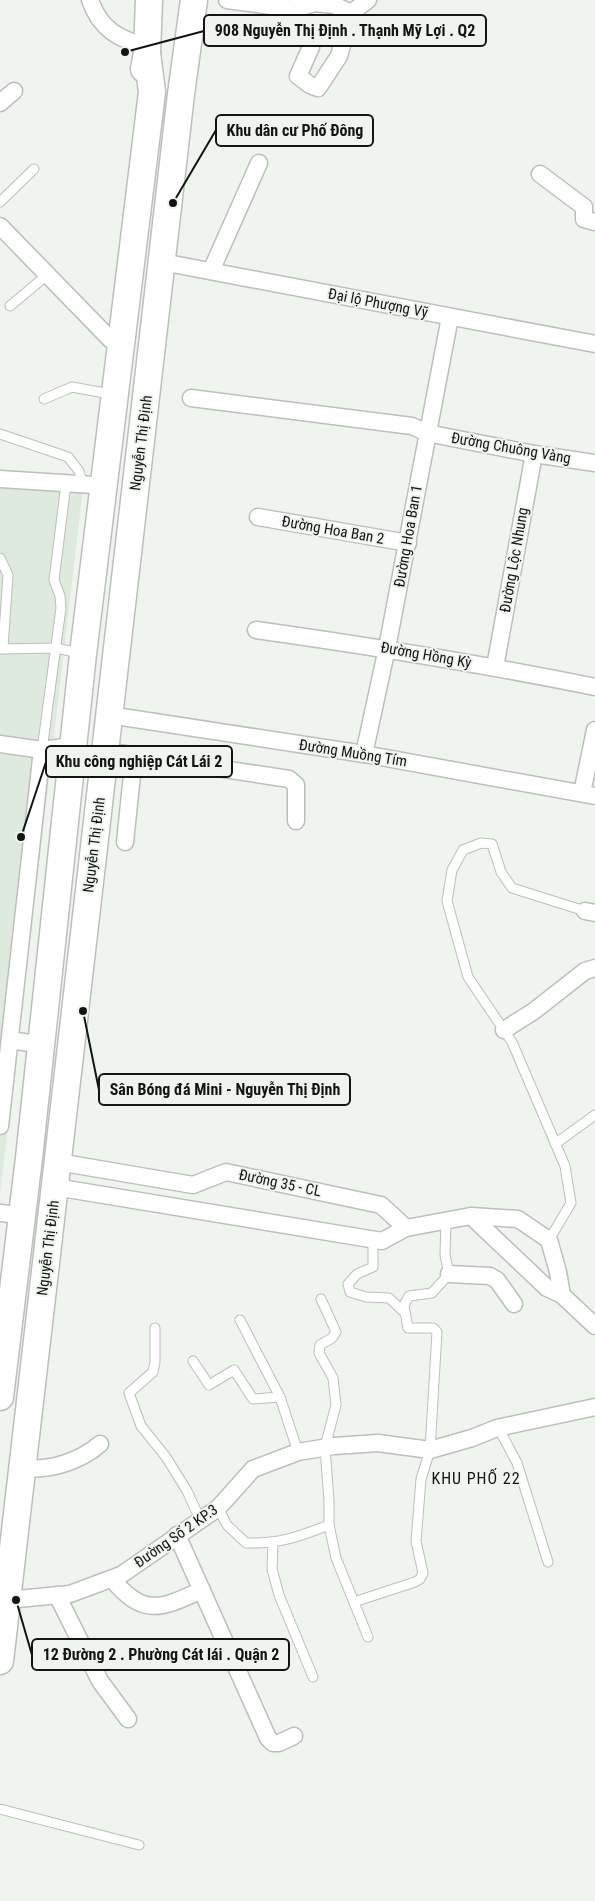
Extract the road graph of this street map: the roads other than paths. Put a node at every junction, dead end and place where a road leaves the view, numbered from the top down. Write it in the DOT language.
graph roads {
  1 [pos="90,0"];
  2 [pos="177,0"];
  3 [pos="194,0"];
  4 [pos="227,0"];
  5 [pos="368,0"];
  6 [pos="145,2"];
  7 [pos="296,5"];
  8 [pos="351,13"];
  9 [pos="147,49"];
  10 [pos="14,91"];
  11 [pos="0,103"];
  12 [pos="259,163"];
  13 [pos="34,169"];
  14 [pos="540,174"];
  15 [pos="0,202"];
  16 [pos="595,222"];
  17 [pos="0,226"];
  18 [pos="162,262"];
  19 [pos="211,270"];
  20 [pos="47,275"];
  21 [pos="10,306"];
  22 [pos="450,317"];
  23 [pos="117,344"];
  24 [pos="595,344"];
  25 [pos="105,393"];
  26 [pos="191,398"];
  27 [pos="44,399"];
  28 [pos="427,433"];
  29 [pos="0,434"];
  30 [pos="534,454"];
  31 [pos="595,463"];
  32 [pos="0,479"];
  33 [pos="66,484"];
  34 [pos="94,486"];
  35 [pos="258,517"];
  36 [pos="408,543"];
  37 [pos="0,558"];
  38 [pos="256,630"];
  39 [pos="2,648"];
  40 [pos="387,648"];
  41 [pos="71,651"];
  42 [pos="495,666"];
  43 [pos="595,687"];
  44 [pos="87,712"];
  45 [pos="595,730"];
  46 [pos="0,744"];
  47 [pos="75,749"];
  48 [pos="364,754"];
  49 [pos="134,756"];
  50 [pos="589,794"];
  51 [pos="296,821"];
  52 [pos="125,842"];
  53 [pos="590,912"];
  54 [pos="595,968"];
  55 [pos="504,1030"];
  56 [pos="20,1041"];
  57 [pos="595,1115"];
  58 [pos="0,1126"];
  59 [pos="555,1144"];
  60 [pos="37,1159"];
  61 [pos="34,1185"];
  62 [pos="5,1214"];
  63 [pos="471,1216"];
  64 [pos="446,1222"];
  65 [pos="406,1228"];
  66 [pos="373,1240"];
  67 [pos="549,1240"];
  68 [pos="449,1274"];
  69 [pos="562,1295"];
  70 [pos="0,1299"];
  71 [pos="321,1299"];
  72 [pos="514,1304"];
  73 [pos="405,1313"];
  74 [pos="240,1320"];
  75 [pos="595,1326"];
  76 [pos="155,1328"];
  77 [pos="193,1361"];
  78 [pos="0,1397"];
  79 [pos="280,1397"];
  80 [pos="595,1408"];
  81 [pos="498,1427"];
  82 [pos="100,1444"];
  83 [pos="325,1448"];
  84 [pos="430,1450"];
  85 [pos="298,1452"];
  86 [pos="22,1468"];
  87 [pos="218,1508"];
  88 [pos="200,1519"];
  89 [pos="329,1525"];
  90 [pos="177,1535"];
  91 [pos="0,1538"];
  92 [pos="273,1543"];
  93 [pos="548,1562"];
  94 [pos="112,1578"];
  95 [pos="202,1590"];
  96 [pos="57,1595"];
  97 [pos="4,1599"];
  98 [pos="354,1602"];
  99 [pos="368,1637"];
  100 [pos="0,1661"];
  101 [pos="314,1677"];
  102 [pos="128,1719"];
  103 [pos="294,1736"];
  104 [pos="0,1809"];
  105 [pos="139,1845"];
  1 -- 9 [label="street"];
  2 -- 44 [label="main road, Nguyễn Thị Định"];
  3 -- 18 [label="main road, Nguyễn Thị Định"];
  4 -- 7 [label="street"];
  5 -- 8 [label="street"];
  6 -- 9 [label="main road, Nguyễn Thị Định"];
  7 -- 8 [label="street"];
  7 -- 8 [label="street"];
  9 -- 23 [label="main road, Nguyễn Thị Định"];
  10 -- 11 [label="street"];
  12 -- 19 [label="street"];
  13 -- 15 [label="lane"];
  14 -- 16 [label="street"];
  17 -- 20 [label="street"];
  18 -- 19 [label="street, Đại lộ Phượng Vỹ"];
  18 -- 44 [label="main road, Nguyễn Thị Định"];
  19 -- 22 [label="street, Đại lộ Phượng Vỹ"];
  20 -- 21 [label="lane"];
  20 -- 23 [label="street"];
  22 -- 24 [label="street, Đại lộ Phượng Vỹ"];
  22 -- 28 [label="street, Đường Hoa Ban 1"];
  23 -- 25 [label="main road, Nguyễn Thị Định"];
  23 -- 34 [label="main road, Nguyễn Thị Định"];
  25 -- 27 [label="lane"];
  25 -- 34 [label="main road, Nguyễn Thị Định"];
  26 -- 28 [label="street, Đường Chuông Vàng"];
  28 -- 30 [label="street, Đường Chuông Vàng"];
  28 -- 36 [label="street, Đường Hoa Ban 1"];
  29 -- 34 [label="lane"];
  30 -- 31 [label="street, Đường Chuông Vàng"];
  30 -- 42 [label="street, Đường Lộc Nhung"];
  32 -- 33 [label="street"];
  33 -- 34 [label="street"];
  33 -- 41 [label="lane"];
  34 -- 41 [label="main road, Nguyễn Thị Định"];
  35 -- 36 [label="street, Đường Hoa Ban 2"];
  36 -- 40 [label="street, Đường Hoa Ban 1"];
  37 -- 39 [label="lane"];
  38 -- 40 [label="street, Đường Hồng Kỳ"];
  39 -- 41 [label="lane"];
  40 -- 42 [label="street, Đường Hồng Kỳ"];
  40 -- 48 [label="street, Đường Hoa Ban 1"];
  41 -- 44 [label="main road, Nguyễn Thị Định"];
  41 -- 47 [label="lane"];
  42 -- 43 [label="street, Đường Hồng Kỳ"];
  44 -- 47 [label="main road, Nguyễn Thị Định"];
  44 -- 47 [label="main road, Nguyễn Thị Định"];
  44 -- 48 [label="street, Đường Muồng Tím"];
  45 -- 50 [label="street"];
  46 -- 47 [label="street"];
  47 -- 49 [label="street"];
  47 -- 56 [label="main road, Nguyễn Thị Định"];
  47 -- 60 [label="main road, Nguyễn Thị Định"];
  48 -- 50 [label="street, Đường Muồng Tím"];
  49 -- 51 [label="street"];
  49 -- 52 [label="street"];
  53 -- 55 [label="lane"];
  54 -- 55 [label="street"];
  55 -- 59 [label="lane"];
  56 -- 58 [label="street"];
  56 -- 60 [label="main road, Nguyễn Thị Định"];
  57 -- 59 [label="lane"];
  59 -- 67 [label="lane"];
  60 -- 61 [label="main road, Nguyễn Thị Định"];
  60 -- 61 [label="main road, Nguyễn Thị Định"];
  60 -- 65 [label="street, Đường 35 - CL"];
  61 -- 62 [label="main road, Nguyễn Thị Định"];
  61 -- 66 [label="street"];
  61 -- 78 [label="main road, Nguyễn Thị Định"];
  61 -- 86 [label="main road, Nguyễn Thị Định"];
  61 -- 91 [label="main road, Nguyễn Thị Định"];
  62 -- 70 [label="main road, Nguyễn Thị Định"];
  63 -- 64 [label="street"];
  63 -- 67 [label="street"];
  63 -- 69 [label="street"];
  64 -- 65 [label="street"];
  64 -- 68 [label="lane"];
  65 -- 66 [label="street"];
  66 -- 73 [label="lane"];
  67 -- 69 [label="street"];
  68 -- 72 [label="street"];
  68 -- 73 [label="lane"];
  69 -- 75 [label="street"];
  71 -- 83 [label="lane"];
  73 -- 84 [label="lane"];
  74 -- 79 [label="lane"];
  76 -- 88 [label="lane"];
  77 -- 79 [label="lane"];
  79 -- 85 [label="lane"];
  80 -- 81 [label="street, Đường Số 2 KP.3"];
  81 -- 84 [label="street, Đường Số 2 KP.3"];
  81 -- 93 [label="lane"];
  82 -- 86 [label="street"];
  83 -- 84 [label="street, Đường Số 2 KP.3"];
  83 -- 85 [label="street, Đường Số 2 KP.3"];
  83 -- 89 [label="lane"];
  84 -- 98 [label="lane"];
  85 -- 87 [label="street, Đường Số 2 KP.3"];
  86 -- 97 [label="main road, Nguyễn Thị Định"];
  87 -- 88 [label="street, Đường Số 2 KP.3"];
  87 -- 92 [label="lane"];
  88 -- 90 [label="street, Đường Số 2 KP.3"];
  89 -- 92 [label="lane"];
  89 -- 98 [label="lane"];
  90 -- 94 [label="street, Đường Số 2 KP.3"];
  90 -- 95 [label="street"];
  92 -- 101 [label="lane"];
  94 -- 95 [label="street"];
  94 -- 96 [label="street, Đường Số 2 KP.3"];
  95 -- 103 [label="street"];
  96 -- 97 [label="street, Đường Số 2 KP.3"];
  96 -- 102 [label="street"];
  97 -- 100 [label="main road, Nguyễn Thị Định"];
  98 -- 99 [label="lane"];
  104 -- 105 [label="lane"];
}
